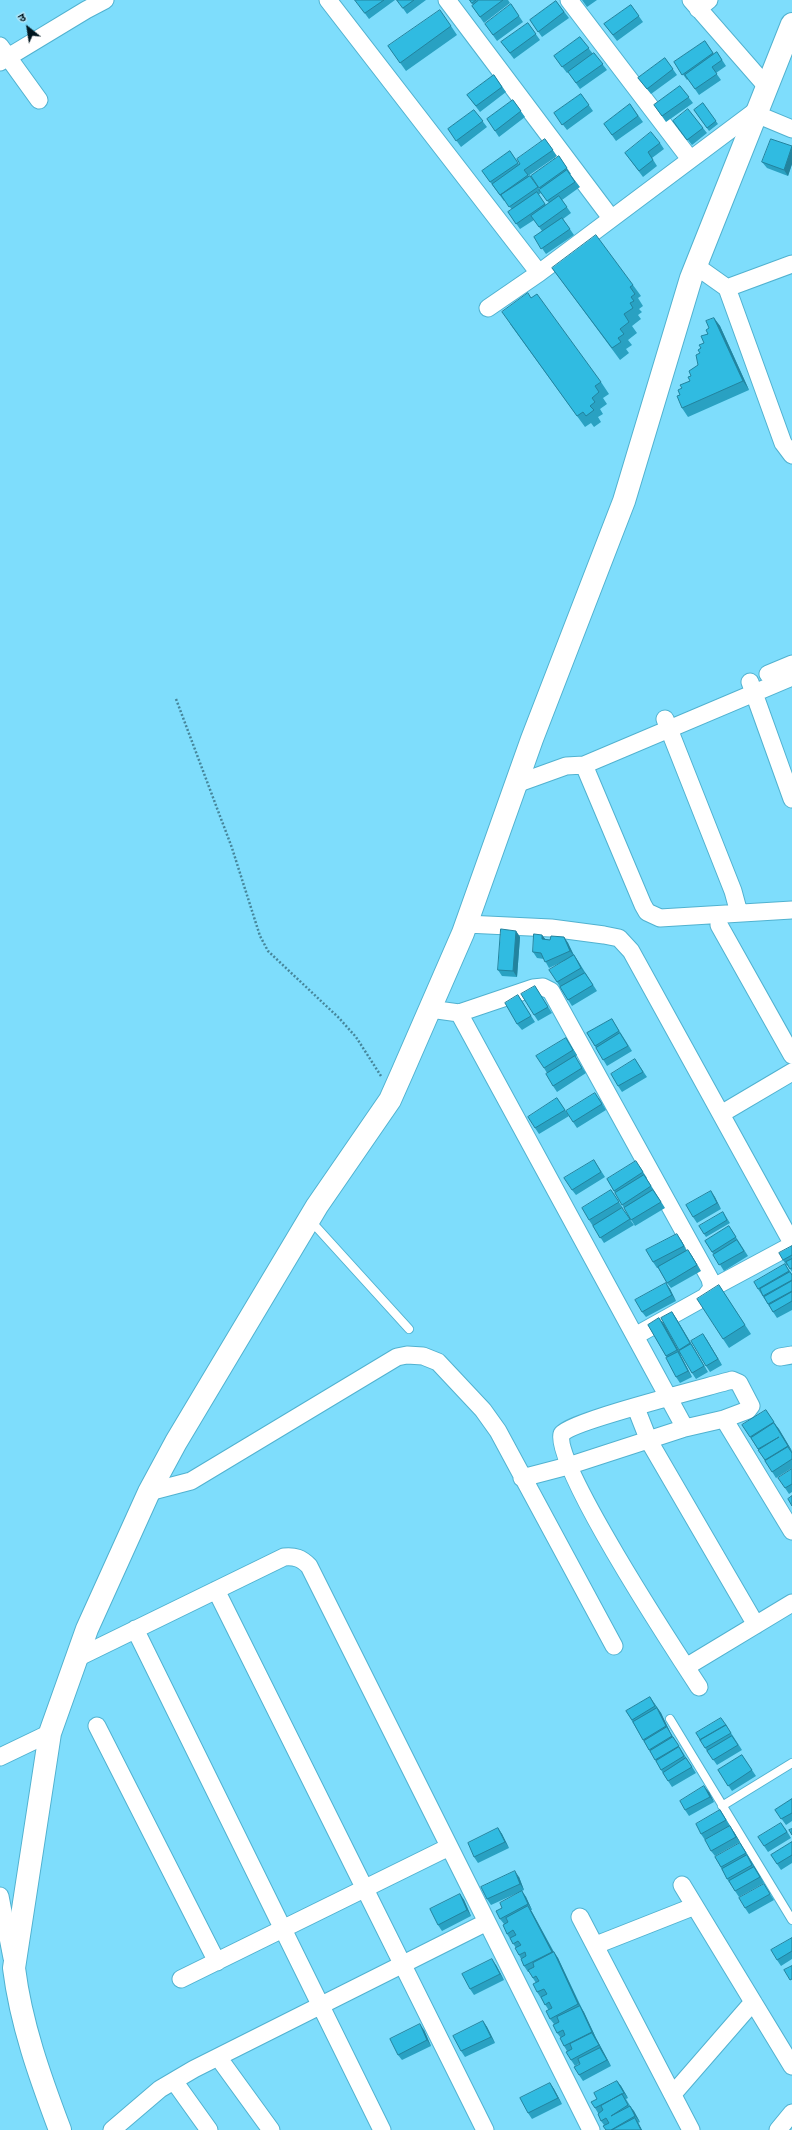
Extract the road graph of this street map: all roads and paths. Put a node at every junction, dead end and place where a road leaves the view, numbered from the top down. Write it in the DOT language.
graph roads {
  1 [pos="105,0"];
  2 [pos="328,0"];
  3 [pos="447,0"];
  4 [pos="569,0"];
  5 [pos="699,3"];
  6 [pos="82,5"];
  7 [pos="792,24"];
  8 [pos="3,55"];
  9 [pos="767,87"];
  10 [pos="39,100"];
  11 [pos="757,111"];
  12 [pos="792,129"];
  13 [pos="690,159"];
  14 [pos="611,218"];
  15 [pos="792,264"];
  16 [pos="696,266"];
  17 [pos="539,272"];
  18 [pos="727,288"];
  19 [pos="488,308"];
  20 [pos="792,455"];
  21 [pos="792,664"];
  22 [pos="792,677"];
  23 [pos="752,687"];
  24 [pos="176,699"];
  25 [pos="667,723"];
  26 [pos="584,765"];
  27 [pos="566,766"];
  28 [pos="516,784"];
  29 [pos="792,799"];
  30 [pos="792,910"];
  31 [pos="739,913"];
  32 [pos="466,924"];
  33 [pos="719,925"];
  34 [pos="430,1009"];
  35 [pos="459,1013"];
  36 [pos="792,1055"];
  37 [pos="792,1072"];
  38 [pos="393,1093"];
  39 [pos="721,1114"];
  40 [pos="310,1220"];
  41 [pos="792,1244"];
  42 [pos="712,1288"];
  43 [pos="409,1329"];
  44 [pos="635,1336"];
  45 [pos="670,1397"];
  46 [pos="636,1408"];
  47 [pos="724,1419"];
  48 [pos="685,1428"];
  49 [pos="649,1440"];
  50 [pos="568,1466"];
  51 [pos="522,1478"];
  52 [pos="149,1492"];
  53 [pos="792,1531"];
  54 [pos="216,1590"];
  55 [pos="792,1603"];
  56 [pos="756,1625"];
  57 [pos="135,1629"];
  58 [pos="614,1646"];
  59 [pos="77,1658"];
  60 [pos="686,1668"];
  61 [pos="699,1687"];
  62 [pos="670,1719"];
  63 [pos="97,1726"];
  64 [pos="50,1733"];
  65 [pos="0,1757"];
  66 [pos="792,1763"];
  67 [pos="722,1806"];
  68 [pos="449,1847"];
  69 [pos="682,1885"];
  70 [pos="365,1889"];
  71 [pos="1,1904"];
  72 [pos="695,1906"];
  73 [pos="580,1917"];
  74 [pos="792,1920"];
  75 [pos="487,1922"];
  76 [pos="283,1929"];
  77 [pos="596,1945"];
  78 [pos="216,1962"];
  79 [pos="402,1965"];
  80 [pos="14,1968"];
  81 [pos="181,1979"];
  82 [pos="753,2002"];
  83 [pos="321,2006"];
  84 [pos="218,2057"];
  85 [pos="792,2066"];
  86 [pos="174,2081"];
  87 [pos="673,2094"];
  88 [pos="792,2113"];
  89 [pos="60,2130"];
  90 [pos="112,2130"];
  91 [pos="210,2130"];
  92 [pos="271,2130"];
  93 [pos="382,2130"];
  94 [pos="485,2130"];
  95 [pos="591,2130"];
  96 [pos="691,2130"];
  97 [pos="778,2130"];
  1 -- 6 [label="street"];
  2 -- 17 [label="street"];
  3 -- 14 [label="street"];
  4 -- 13 [label="street"];
  5 -- 9 [label="street"];
  6 -- 8 [label="street"];
  7 -- 9 [label="street"];
  8 -- 10 [label="street"];
  9 -- 11 [label="street"];
  11 -- 12 [label="street"];
  11 -- 13 [label="street"];
  11 -- 16 [label="street"];
  13 -- 14 [label="street"];
  14 -- 17 [label="street"];
  15 -- 18 [label="street"];
  16 -- 18 [label="street"];
  16 -- 28 [label="street"];
  17 -- 19 [label="street"];
  18 -- 20 [label="street"];
  21 -- 23 [label="street"];
  22 -- 23 [label="street"];
  23 -- 25 [label="street"];
  23 -- 29 [label="street"];
  24 -- 38 [label="path"];
  25 -- 26 [label="street"];
  25 -- 27 [label="street"];
  25 -- 31 [label="street"];
  26 -- 27 [label="street"];
  26 -- 31 [label="street"];
  27 -- 28 [label="street"];
  28 -- 32 [label="street"];
  30 -- 31 [label="street"];
  32 -- 34 [label="street"];
  32 -- 39 [label="street"];
  33 -- 36 [label="street"];
  34 -- 35 [label="street"];
  34 -- 38 [label="street"];
  35 -- 42 [label="street"];
  35 -- 44 [label="street"];
  37 -- 39 [label="street"];
  38 -- 40 [label="street"];
  39 -- 41 [label="street"];
  40 -- 43 [label="lane"];
  40 -- 52 [label="street"];
  41 -- 42 [label="street"];
  42 -- 44 [label="street"];
  44 -- 45 [label="street"];
  45 -- 46 [label="street"];
  45 -- 47 [label="street"];
  45 -- 48 [label="street"];
  46 -- 49 [label="street"];
  46 -- 50 [label="street"];
  47 -- 48 [label="street"];
  47 -- 53 [label="street"];
  48 -- 49 [label="street"];
  49 -- 50 [label="street"];
  49 -- 56 [label="street"];
  50 -- 51 [label="street"];
  50 -- 60 [label="street"];
  51 -- 52 [label="street"];
  51 -- 58 [label="street"];
  52 -- 59 [label="street"];
  54 -- 57 [label="street"];
  54 -- 68 [label="street"];
  54 -- 70 [label="street"];
  55 -- 56 [label="street"];
  56 -- 60 [label="street"];
  57 -- 59 [label="street"];
  57 -- 76 [label="street"];
  59 -- 64 [label="street"];
  60 -- 61 [label="street"];
  62 -- 67 [label="lane"];
  63 -- 78 [label="street"];
  64 -- 65 [label="street"];
  64 -- 80 [label="street"];
  66 -- 67 [label="lane"];
  67 -- 74 [label="lane"];
  68 -- 70 [label="street"];
  68 -- 75 [label="street"];
  69 -- 72 [label="street"];
  70 -- 76 [label="street"];
  70 -- 79 [label="street"];
  71 -- 80 [label="street"];
  72 -- 77 [label="street"];
  72 -- 82 [label="street"];
  73 -- 77 [label="street"];
  75 -- 79 [label="street"];
  75 -- 95 [label="street"];
  76 -- 78 [label="street"];
  76 -- 83 [label="street"];
  77 -- 87 [label="street"];
  78 -- 81 [label="street"];
  79 -- 83 [label="street"];
  79 -- 94 [label="street"];
  80 -- 89 [label="street"];
  82 -- 85 [label="street"];
  82 -- 87 [label="street"];
  83 -- 84 [label="street"];
  83 -- 93 [label="street"];
  84 -- 86 [label="street"];
  84 -- 92 [label="street"];
  86 -- 90 [label="street"];
  86 -- 91 [label="street"];
  87 -- 96 [label="street"];
  88 -- 97 [label="street"];
}
